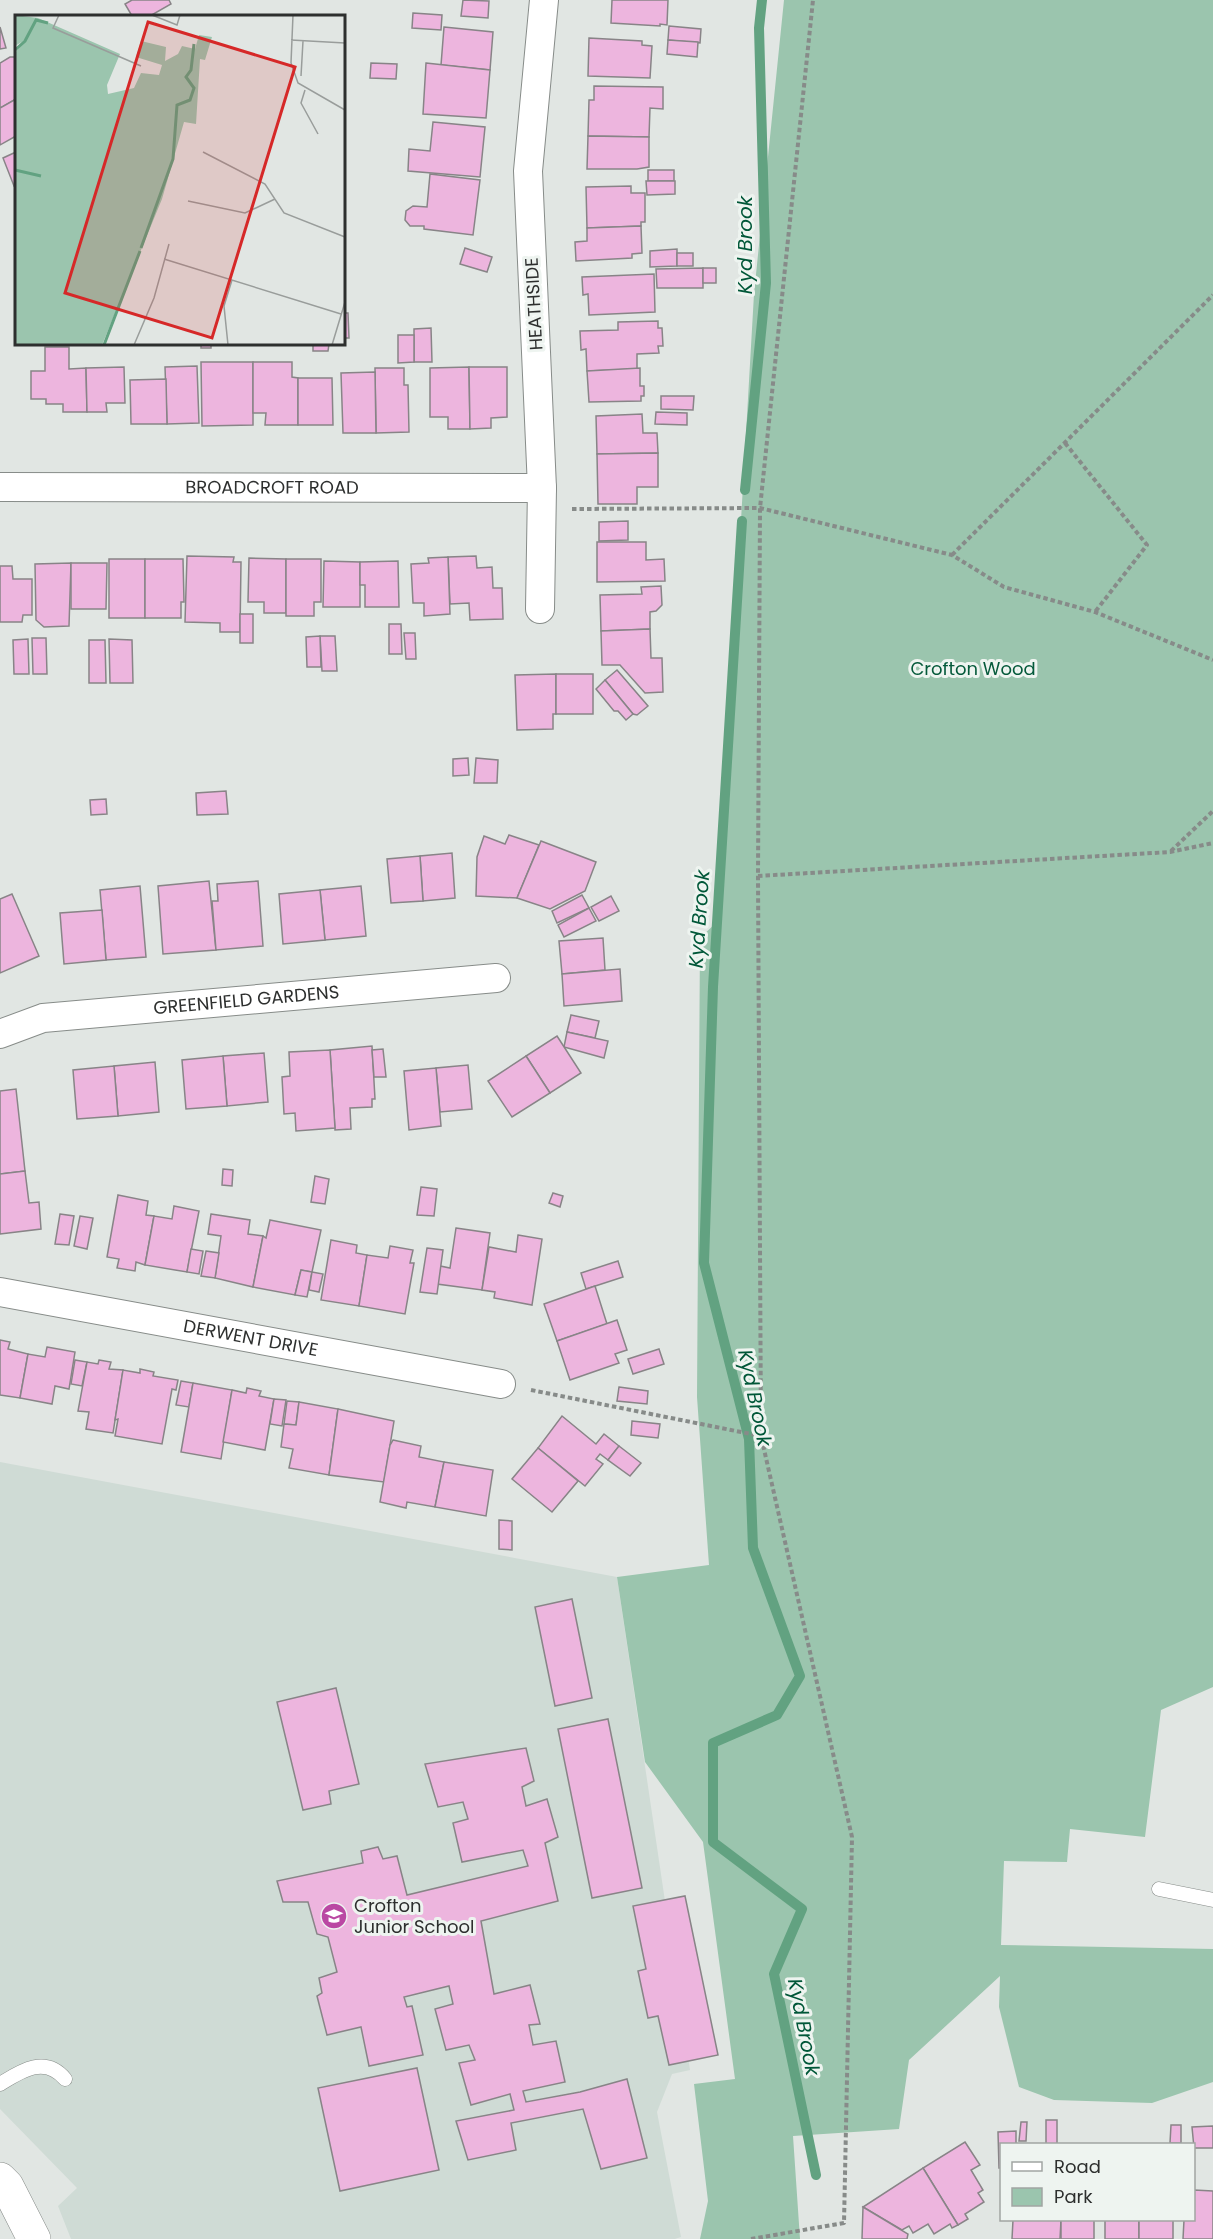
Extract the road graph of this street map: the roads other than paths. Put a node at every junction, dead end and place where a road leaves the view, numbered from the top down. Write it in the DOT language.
graph roads {
  1 [pos="544,0"];
  2 [pos="0,487"];
  3 [pos="542,498"];
  4 [pos="540,609"];
  5 [pos="496,978"];
  6 [pos="0,1034"];
  7 [pos="0,1292"];
  8 [pos="501,1384"];
  9 [pos="1159,1889"];
  10 [pos="1213,1900"];
  11 [pos="65,2079"];
  12 [pos="0,2084"];
  13 [pos="0,2179"];
  14 [pos="34,2239"];
  1 -- 3 [label="street, HEATHSIDE"];
  2 -- 3 [label="street, BROADCROFT ROAD"];
  3 -- 4 [label="street, HEATHSIDE"];
  5 -- 6 [label="street, GREENFIELD GARDENS"];
  7 -- 8 [label="street, DERWENT DRIVE"];
  9 -- 10 [label="lane"];
  11 -- 12 [label="lane"];
  13 -- 14 [label="street"];
}
